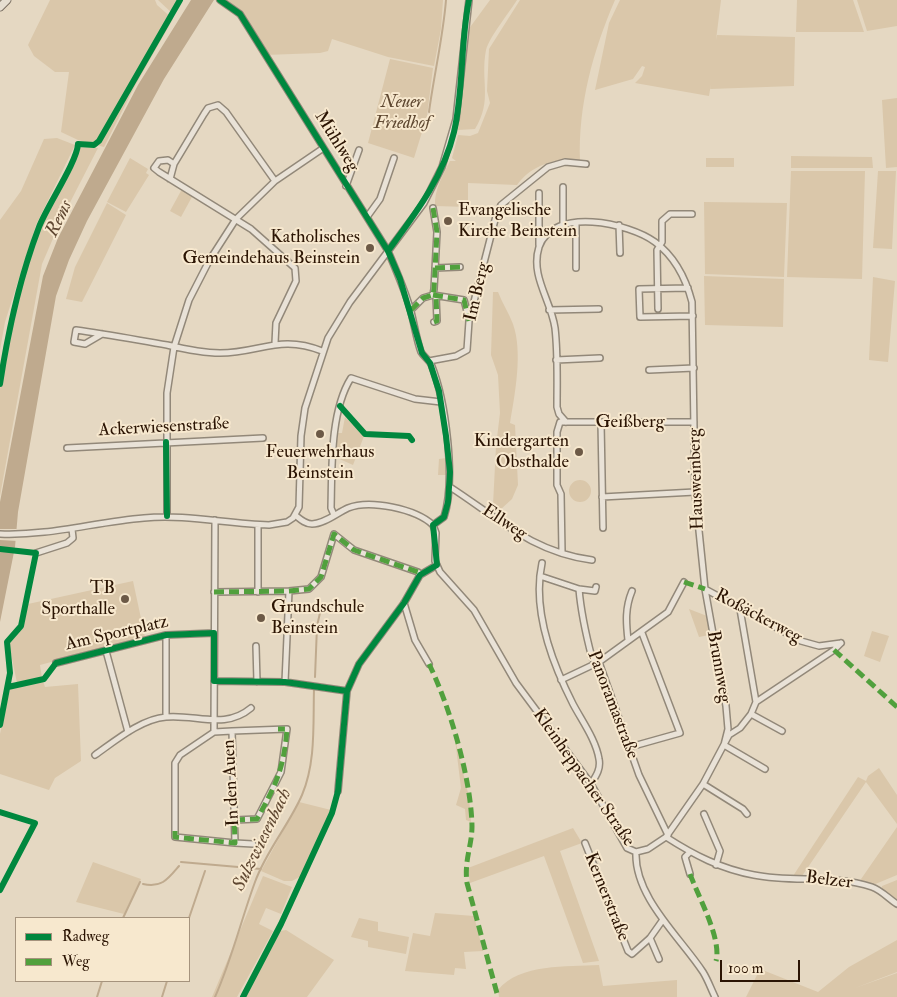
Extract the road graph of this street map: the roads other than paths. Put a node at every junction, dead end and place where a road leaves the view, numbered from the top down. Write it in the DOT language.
graph roads {
  1 [pos="7,0"];
  2 [pos="220,0"];
  3 [pos="469,0"];
  4 [pos="0,7"];
  5 [pos="322,149"];
  6 [pos="359,150"];
  7 [pos="394,158"];
  8 [pos="174,164"];
  9 [pos="586,164"];
  10 [pos="170,179"];
  11 [pos="275,181"];
  12 [pos="346,186"];
  13 [pos="562,187"];
  14 [pos="540,193"];
  15 [pos="433,208"];
  16 [pos="692,214"];
  17 [pos="367,217"];
  18 [pos="236,219"];
  19 [pos="576,224"];
  20 [pos="563,225"];
  21 [pos="619,225"];
  22 [pos="540,246"];
  23 [pos="660,246"];
  24 [pos="388,251"];
  25 [pos="620,253"];
  26 [pos="460,267"];
  27 [pos="436,268"];
  28 [pos="576,268"];
  29 [pos="688,288"];
  30 [pos="658,289"];
  31 [pos="434,296"];
  32 [pos="598,309"];
  33 [pos="658,309"];
  34 [pos="410,310"];
  35 [pos="549,310"];
  36 [pos="693,316"];
  37 [pos="469,321"];
  38 [pos="434,322"];
  39 [pos="102,334"];
  40 [pos="275,343"];
  41 [pos="174,347"];
  42 [pos="322,351"];
  43 [pos="600,358"];
  44 [pos="556,360"];
  45 [pos="429,361"];
  46 [pos="694,368"];
  47 [pos="649,370"];
  48 [pos="441,402"];
  49 [pos="566,422"];
  50 [pos="694,422"];
  51 [pos="601,423"];
  52 [pos="263,438"];
  53 [pos="166,442"];
  54 [pos="66,448"];
  55 [pos="450,488"];
  56 [pos="695,492"];
  57 [pos="602,497"];
  58 [pos="295,515"];
  59 [pos="334,515"];
  60 [pos="167,516"];
  61 [pos="215,520"];
  62 [pos="258,525"];
  63 [pos="433,525"];
  64 [pos="603,528"];
  65 [pos="72,529"];
  66 [pos="0,534"];
  67 [pos="562,552"];
  68 [pos="36,553"];
  69 [pos="592,560"];
  70 [pos="542,563"];
  71 [pos="437,565"];
  72 [pos="420,575"];
  73 [pos="540,576"];
  74 [pos="684,582"];
  75 [pos="596,587"];
  76 [pos="579,589"];
  77 [pos="705,589"];
  78 [pos="289,591"];
  79 [pos="632,591"];
  80 [pos="214,592"];
  81 [pos="258,592"];
  82 [pos="404,603"];
  83 [pos="740,609"];
  84 [pos="214,633"];
  85 [pos="642,633"];
  86 [pos="166,635"];
  87 [pos="628,640"];
  88 [pos="822,645"];
  89 [pos="256,646"];
  90 [pos="106,651"];
  91 [pos="830,653"];
  92 [pos="599,662"];
  93 [pos="56,663"];
  94 [pos="429,664"];
  95 [pos="561,680"];
  96 [pos="214,681"];
  97 [pos="257,682"];
  98 [pos="285,682"];
  99 [pos="347,691"];
  100 [pos="756,702"];
  101 [pos="251,708"];
  102 [pos="751,714"];
  103 [pos="166,716"];
  104 [pos="214,721"];
  105 [pos="232,731"];
  106 [pos="782,731"];
  107 [pos="128,732"];
  108 [pos="214,732"];
  109 [pos="724,745"];
  110 [pos="630,747"];
  111 [pos="95,755"];
  112 [pos="765,769"];
  113 [pos="591,784"];
  114 [pos="704,784"];
  115 [pos="338,791"];
  116 [pos="704,814"];
  117 [pos="747,814"];
  118 [pos="235,820"];
  119 [pos="667,836"];
  120 [pos="235,842"];
  121 [pos="584,843"];
  122 [pos="253,844"];
  123 [pos="636,852"];
  124 [pos="690,852"];
  125 [pos="716,865"];
  126 [pos="690,874"];
  127 [pos="897,904"];
  128 [pos="662,921"];
  129 [pos="650,938"];
  130 [pos="659,959"];
  131 [pos="715,997"];
  1 -- 4 [label="main road"];
  2 -- 5 [label="street, Mühlweg"];
  3 -- 24 [label="street"];
  5 -- 11 [label="street"];
  5 -- 12 [label="street, Mühlweg"];
  6 -- 12 [label="street"];
  7 -- 17 [label="street"];
  8 -- 10 [label="street"];
  8 -- 10 [label="street"];
  8 -- 11 [label="street"];
  9 -- 37 [label="street, Im Berg"];
  10 -- 18 [label="street"];
  11 -- 18 [label="street"];
  12 -- 17 [label="street, Mühlweg"];
  13 -- 20 [label="street"];
  14 -- 22 [label="street"];
  15 -- 27 [label="street"];
  16 -- 23 [label="street"];
  17 -- 24 [label="street, Mühlweg"];
  18 -- 40 [label="street"];
  18 -- 41 [label="street"];
  19 -- 20 [label="street, Hausweinberg"];
  19 -- 21 [label="street, Hausweinberg"];
  19 -- 28 [label="street"];
  20 -- 22 [label="street"];
  21 -- 23 [label="street, Hausweinberg"];
  21 -- 25 [label="street"];
  22 -- 35 [label="street"];
  23 -- 29 [label="street, Hausweinberg"];
  23 -- 30 [label="street"];
  24 -- 34 [label="street, Mühlweg"];
  24 -- 42 [label="street"];
  26 -- 27 [label="street"];
  27 -- 31 [label="street"];
  29 -- 30 [label="street"];
  29 -- 36 [label="street, Hausweinberg"];
  30 -- 33 [label="street"];
  30 -- 36 [label="street"];
  31 -- 34 [label="street"];
  31 -- 37 [label="street"];
  31 -- 38 [label="street"];
  32 -- 35 [label="street"];
  34 -- 45 [label="street"];
  35 -- 44 [label="street"];
  36 -- 46 [label="street, Hausweinberg"];
  37 -- 45 [label="street, Im Berg"];
  39 -- 39 [label="street"];
  39 -- 41 [label="street"];
  40 -- 41 [label="street"];
  40 -- 42 [label="street"];
  41 -- 53 [label="street"];
  42 -- 58 [label="street"];
  43 -- 44 [label="street"];
  44 -- 49 [label="street"];
  45 -- 48 [label="street"];
  46 -- 47 [label="street"];
  46 -- 50 [label="street, Hausweinberg"];
  48 -- 55 [label="street"];
  48 -- 59 [label="street"];
  49 -- 51 [label="street, Geißberg"];
  49 -- 67 [label="street"];
  50 -- 51 [label="street, Geißberg"];
  50 -- 56 [label="street, Hausweinberg"];
  51 -- 57 [label="street"];
  52 -- 53 [label="street, Ackerwiesenstraße"];
  53 -- 54 [label="street, Ackerwiesenstraße"];
  53 -- 60 [label="street"];
  55 -- 63 [label="street"];
  55 -- 67 [label="street, Ellweg"];
  56 -- 57 [label="street"];
  56 -- 77 [label="street, Hausweinberg"];
  57 -- 64 [label="street"];
  58 -- 59 [label="street"];
  58 -- 62 [label="street"];
  59 -- 63 [label="street"];
  60 -- 61 [label="street"];
  60 -- 65 [label="street"];
  61 -- 62 [label="street"];
  61 -- 80 [label="street, In den Auen"];
  62 -- 81 [label="street"];
  63 -- 71 [label="street"];
  65 -- 66 [label="street"];
  65 -- 68 [label="street"];
  67 -- 69 [label="street, Ellweg"];
  70 -- 73 [label="street"];
  71 -- 72 [label="street"];
  71 -- 113 [label="street, Kleinheppacher Straße"];
  72 -- 78 [label="street"];
  72 -- 82 [label="street"];
  73 -- 76 [label="street"];
  73 -- 95 [label="street"];
  74 -- 85 [label="street"];
  75 -- 76 [label="street"];
  76 -- 92 [label="street, Panoramastraße"];
  77 -- 83 [label="street, Roßäckerweg"];
  77 -- 109 [label="street, Brunnweg"];
  78 -- 81 [label="street"];
  78 -- 98 [label="street"];
  79 -- 87 [label="street"];
  80 -- 81 [label="street"];
  80 -- 84 [label="street, In den Auen"];
  82 -- 94 [label="street"];
  82 -- 99 [label="street"];
  83 -- 88 [label="street, Roßäckerweg"];
  83 -- 100 [label="street"];
  84 -- 86 [label="street, Am Sportplatz"];
  84 -- 96 [label="street, In den Auen"];
  85 -- 87 [label="street"];
  85 -- 110 [label="street"];
  86 -- 90 [label="street, Am Sportplatz"];
  86 -- 103 [label="street"];
  87 -- 92 [label="street"];
  88 -- 91 [label="street"];
  88 -- 91 [label="street, Roßäckerweg"];
  89 -- 97 [label="street"];
  90 -- 93 [label="street, Am Sportplatz"];
  90 -- 107 [label="street"];
  91 -- 100 [label="street"];
  92 -- 95 [label="street"];
  92 -- 110 [label="street, Panoramastraße"];
  95 -- 113 [label="street"];
  96 -- 97 [label="street"];
  96 -- 104 [label="street, In den Auen"];
  97 -- 98 [label="street"];
  98 -- 99 [label="street"];
  99 -- 115 [label="street"];
  100 -- 102 [label="street, Brunnweg"];
  101 -- 104 [label="street"];
  102 -- 106 [label="street, Brunnweg"];
  102 -- 109 [label="street, Brunnweg"];
  103 -- 104 [label="street"];
  103 -- 107 [label="street"];
  104 -- 108 [label="street, In den Auen"];
  105 -- 108 [label="street, In den Auen"];
  105 -- 118 [label="street, In den Auen"];
  105 -- 118 [label="street"];
  107 -- 111 [label="street"];
  108 -- 120 [label="street, In den Auen"];
  109 -- 112 [label="street"];
  109 -- 114 [label="street, Brunnweg"];
  110 -- 119 [label="street, Panoramastraße"];
  113 -- 123 [label="street, Kleinheppacher Straße"];
  114 -- 117 [label="street"];
  114 -- 119 [label="street, Brunnweg"];
  116 -- 125 [label="street"];
  118 -- 120 [label="street, In den Auen"];
  119 -- 123 [label="street, Brunnweg"];
  119 -- 124 [label="street, Belzer"];
  120 -- 122 [label="street"];
  121 -- 129 [label="street, Kernerstraße"];
  123 -- 128 [label="street, Kleinheppacher Straße"];
  124 -- 125 [label="street, Belzer"];
  124 -- 126 [label="street"];
  125 -- 127 [label="street, Belzer"];
  128 -- 129 [label="street, Kernerstraße"];
  128 -- 131 [label="street, Kleinheppacher Straße"];
  129 -- 130 [label="street, Kernerstraße"];
}
